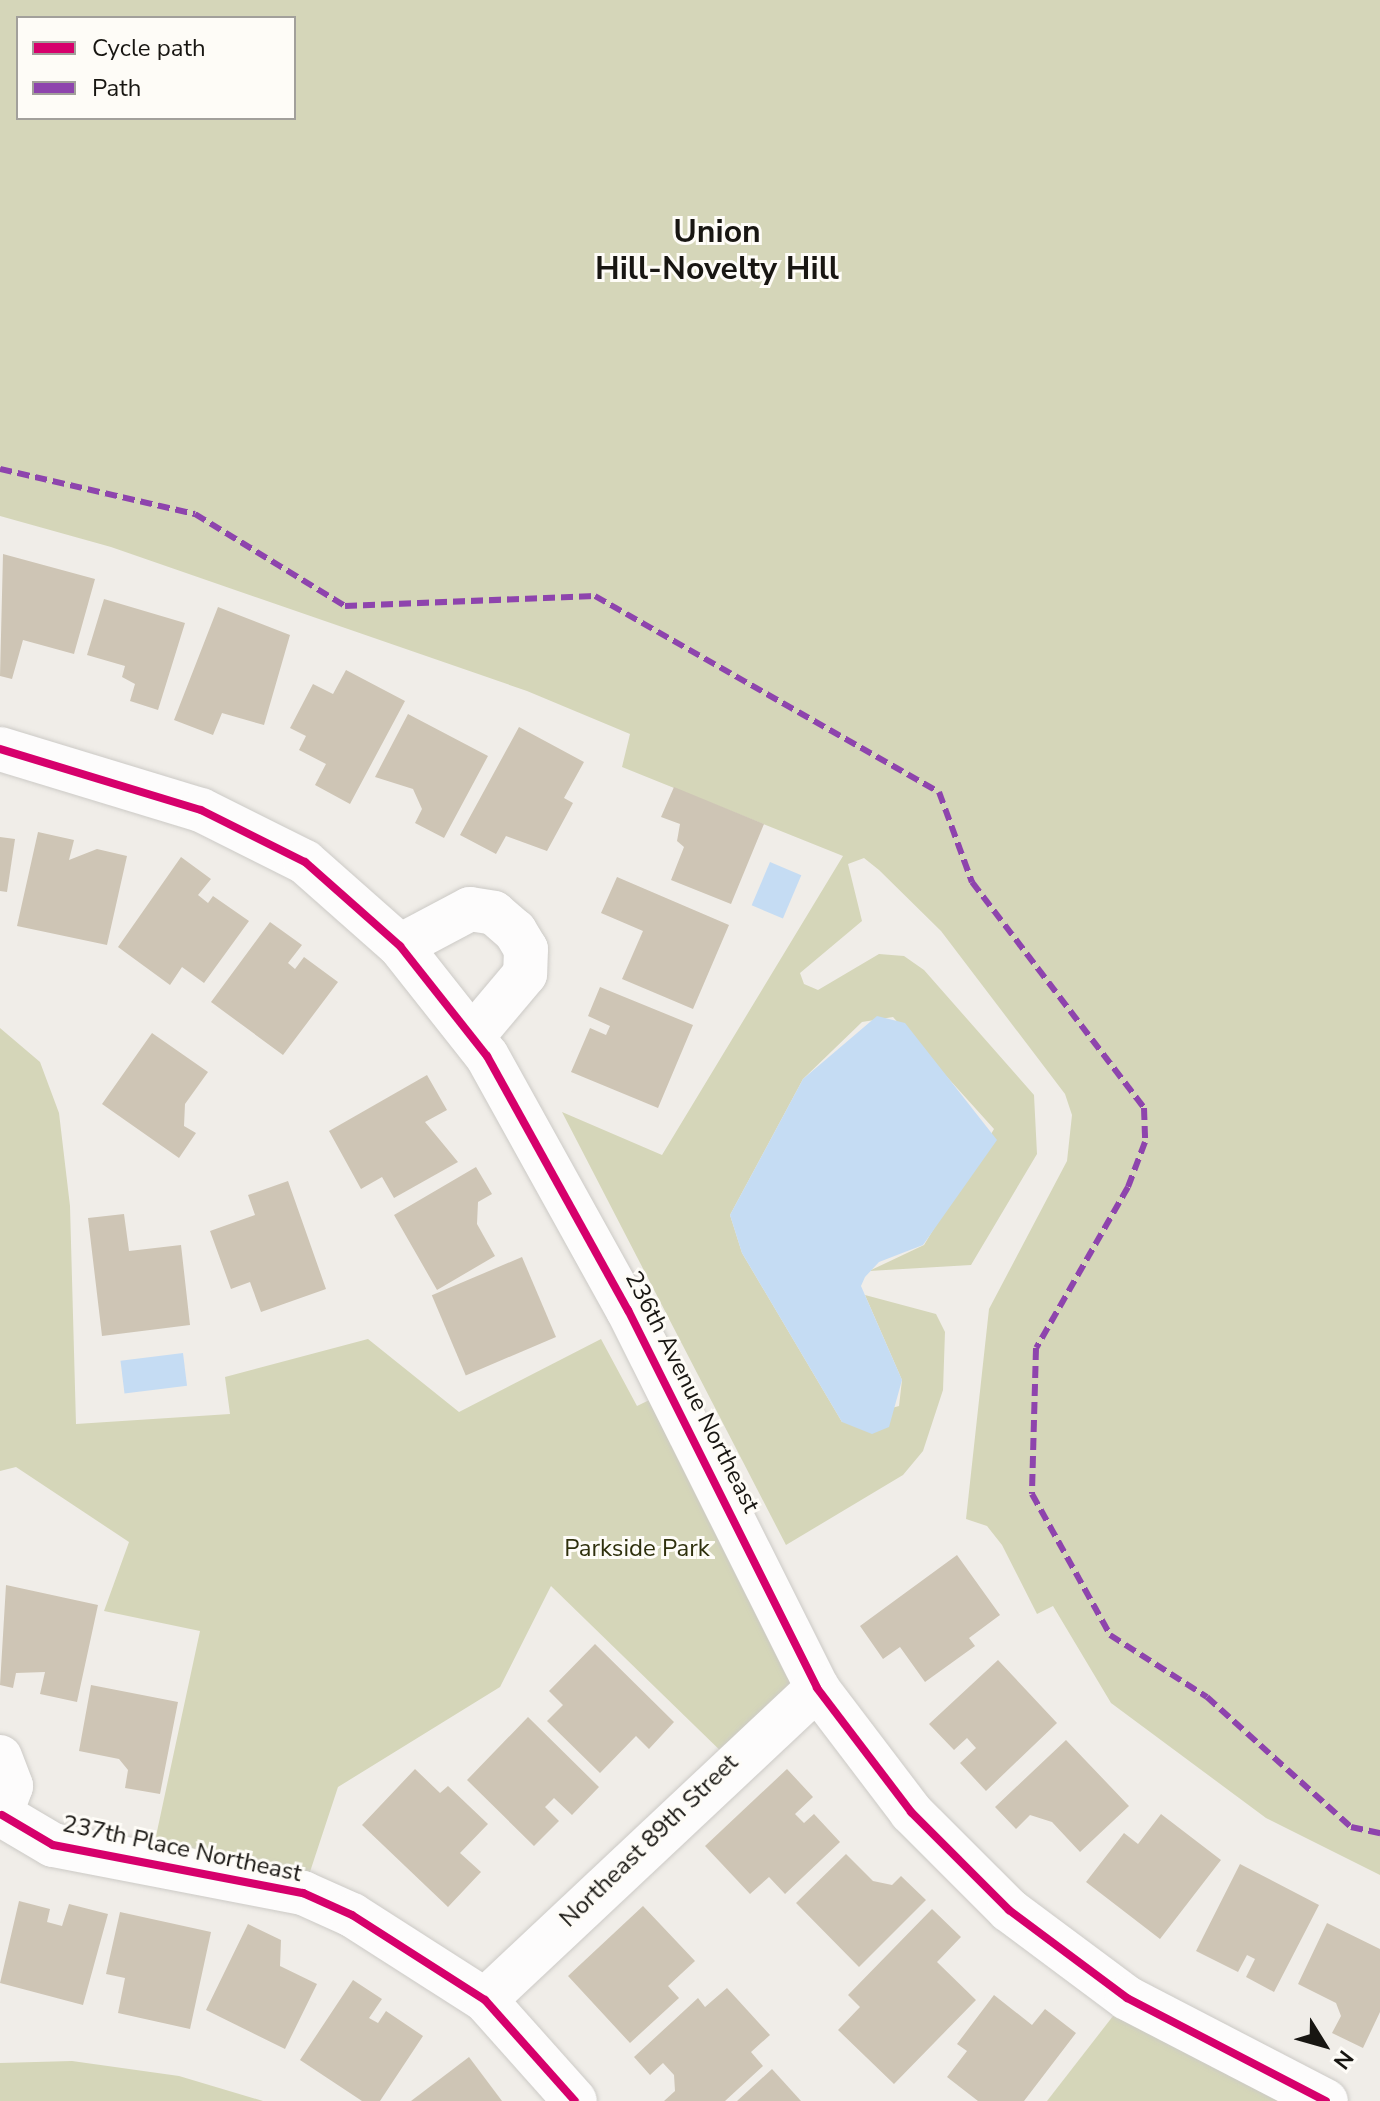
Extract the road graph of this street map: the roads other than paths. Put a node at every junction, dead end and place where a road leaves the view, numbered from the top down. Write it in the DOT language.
graph roads {
  1 [pos="0,749"];
  2 [pos="400,946"];
  3 [pos="472,1037"];
  4 [pos="817,1688"];
  5 [pos="0,1757"];
  6 [pos="1,1816"];
  7 [pos="485,2000"];
  8 [pos="575,2101"];
  9 [pos="1326,2101"];
  1 -- 2 [label="street, 236th Avenue Northeast"];
  2 -- 3 [label="street, 236th Avenue Northeast"];
  2 -- 3 [label="street"];
  3 -- 4 [label="street, 236th Avenue Northeast"];
  4 -- 7 [label="street, Northeast 89th Street"];
  4 -- 9 [label="street, 236th Avenue Northeast"];
  5 -- 6 [label="street, 237th Place Northeast"];
  6 -- 7 [label="street, 237th Place Northeast"];
  7 -- 8 [label="street, 237th Place Northeast"];
}
